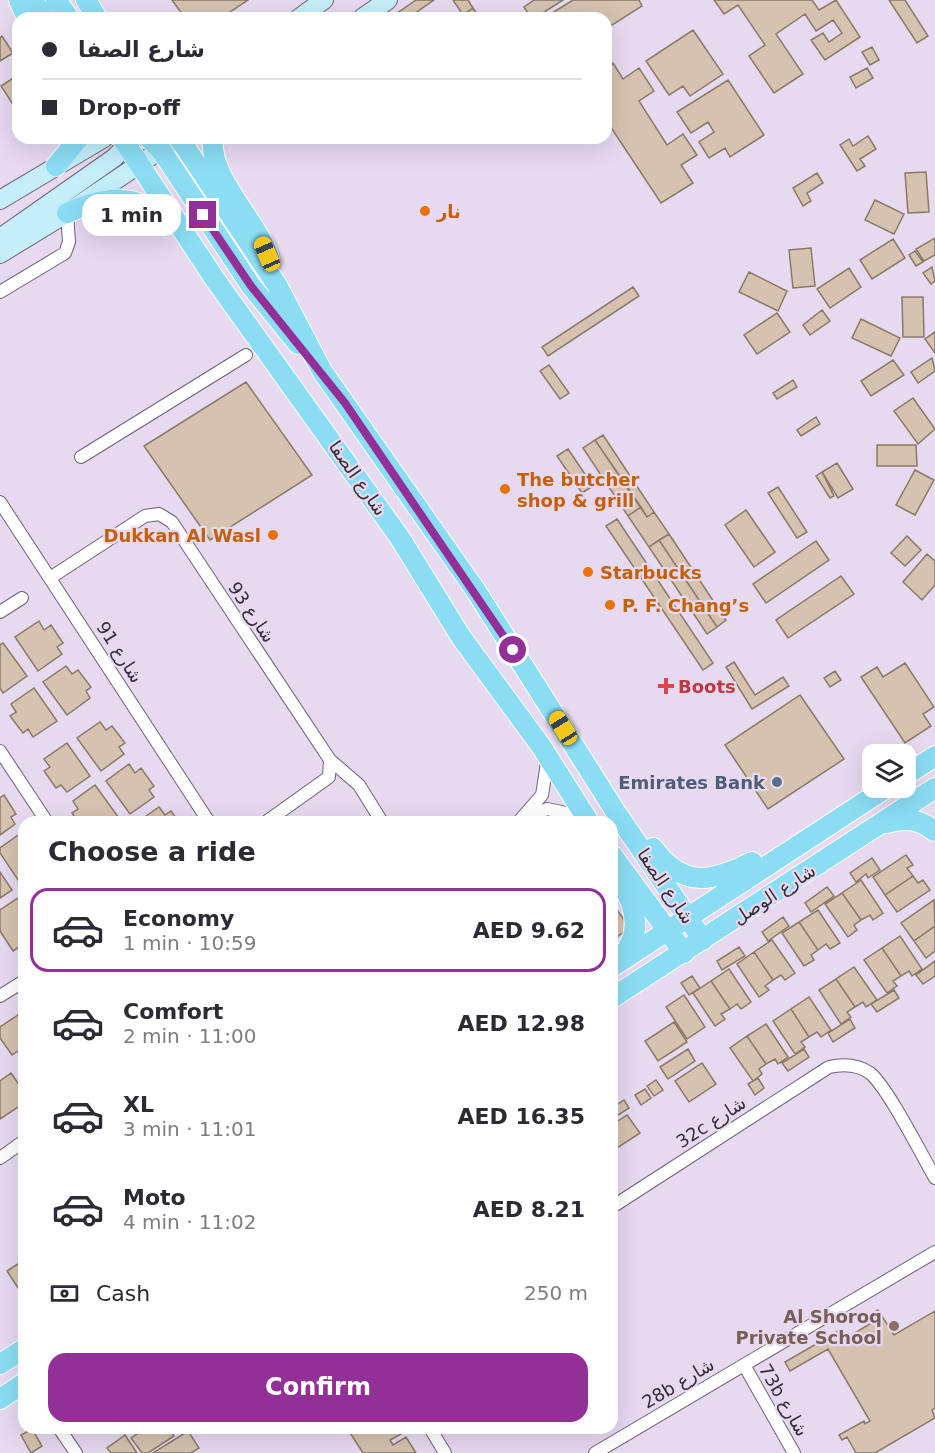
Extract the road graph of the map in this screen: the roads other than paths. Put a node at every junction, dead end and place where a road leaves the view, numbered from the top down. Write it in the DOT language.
graph roads {
  1 [pos="324,0"];
  2 [pos="388,0"];
  3 [pos="307,12"];
  4 [pos="371,12"];
  5 [pos="86,144"];
  6 [pos="105,144"];
  7 [pos="125,144"];
  8 [pos="130,144"];
  9 [pos="155,144"];
  10 [pos="182,144"];
  11 [pos="214,144"];
  12 [pos="107,163"];
  13 [pos="140,164"];
  14 [pos="56,166"];
  15 [pos="172,168"];
  16 [pos="152,182"];
  17 [pos="0,200"];
  18 [pos="67,213"];
  19 [pos="178,223"];
  20 [pos="0,238"];
  21 [pos="0,254"];
  22 [pos="276,285"];
  23 [pos="0,291"];
  24 [pos="246,355"];
  25 [pos="322,371"];
  26 [pos="81,457"];
  27 [pos="0,502"];
  28 [pos="50,578"];
  29 [pos="22,598"];
  30 [pos="0,612"];
  31 [pos="0,751"];
  32 [pos="935,756"];
  33 [pos="548,757"];
  34 [pos="330,760"];
  35 [pos="916,768"];
  36 [pos="935,788"];
  37 [pos="870,798"];
  38 [pos="915,802"];
  39 [pos="617,814"];
  40 [pos="43,816"];
  41 [pos="205,816"];
  42 [pos="274,816"];
  43 [pos="378,816"];
  44 [pos="523,816"];
  45 [pos="531,816"];
  46 [pos="572,816"];
  47 [pos="585,816"];
  48 [pos="881,825"];
  49 [pos="934,832"];
  50 [pos="799,844"];
  51 [pos="618,863"];
  52 [pos="618,877"];
  53 [pos="687,916"];
  54 [pos="675,940"];
  55 [pos="703,940"];
  56 [pos="618,958"];
  57 [pos="618,964"];
  58 [pos="618,979"];
  59 [pos="18,984"];
  60 [pos="2,991"];
  61 [pos="618,992"];
  62 [pos="18,1146"];
  63 [pos="0,1158"];
  64 [pos="935,1178"];
  65 [pos="618,1203"];
  66 [pos="935,1252"];
  67 [pos="18,1353"];
  68 [pos="0,1364"];
  69 [pos="744,1365"];
  70 [pos="18,1388"];
  71 [pos="0,1399"];
  72 [pos="63,1434"];
  73 [pos="434,1434"];
  74 [pos="76,1453"];
  75 [pos="445,1453"];
  76 [pos="595,1453"];
  77 [pos="794,1453"];
  1 -- 3 [label="main road"];
  2 -- 4 [label="main road"];
  5 -- 14 [label="main road"];
  6 -- 12 [label="main road"];
  7 -- 12 [label="main road"];
  8 -- 13 [label="main road, شارع الصفا"];
  9 -- 13 [label="main road"];
  9 -- 15 [label="main road"];
  10 -- 22 [label="main road, شارع الصفا"];
  11 -- 22 [label="main road"];
  12 -- 20 [label="main road"];
  13 -- 16 [label="main road, شارع الصفا"];
  13 -- 18 [label="main road"];
  14 -- 17 [label="main road"];
  15 -- 16 [label="main road"];
  15 -- 25 [label="main road"];
  16 -- 19 [label="main road, شارع الصفا"];
  18 -- 19 [label="main road"];
  18 -- 21 [label="main road"];
  18 -- 23 [label="street"];
  19 -- 33 [label="main road, شارع الصفا"];
  22 -- 25 [label="main road, شارع الصفا"];
  24 -- 26 [label="street"];
  25 -- 39 [label="main road, شارع الصفا"];
  27 -- 28 [label="street, شارع 91"];
  28 -- 34 [label="street, شارع 93"];
  28 -- 41 [label="street, شارع 91"];
  29 -- 30 [label="street"];
  31 -- 40 [label="street"];
  32 -- 35 [label="main road"];
  33 -- 44 [label="street"];
  33 -- 47 [label="main road, شارع الصفا"];
  34 -- 42 [label="street"];
  34 -- 43 [label="street"];
  36 -- 38 [label="main road, شارع الوصل"];
  37 -- 50 [label="main road, شارع الوصل"];
  38 -- 48 [label="main road, شارع الوصل"];
  38 -- 49 [label="main road"];
  39 -- 50 [label="main road"];
  39 -- 53 [label="main road, شارع الصفا"];
  45 -- 46 [label="street"];
  48 -- 49 [label="main road"];
  48 -- 55 [label="main road, شارع الوصل"];
  50 -- 53 [label="main road, شارع الوصل"];
  51 -- 54 [label="main road, شارع الصفا"];
  52 -- 56 [label="main road"];
  53 -- 54 [label="main road, شارع الوصل"];
  53 -- 55 [label="main road, شارع الصفا"];
  54 -- 55 [label="main road, شارع الوصل"];
  54 -- 57 [label="main road, شارع الوصل"];
  54 -- 58 [label="main road"];
  54 -- 61 [label="main road, شارع الوصل"];
  59 -- 60 [label="street"];
  62 -- 63 [label="street"];
  64 -- 65 [label="street, 32c شارع"];
  66 -- 69 [label="street, 28b شارع"];
  67 -- 68 [label="main road"];
  69 -- 76 [label="street, 28b شارع"];
  69 -- 77 [label="street, 73b شارع"];
  70 -- 71 [label="main road"];
  72 -- 74 [label="street"];
  73 -- 75 [label="street"];
}
